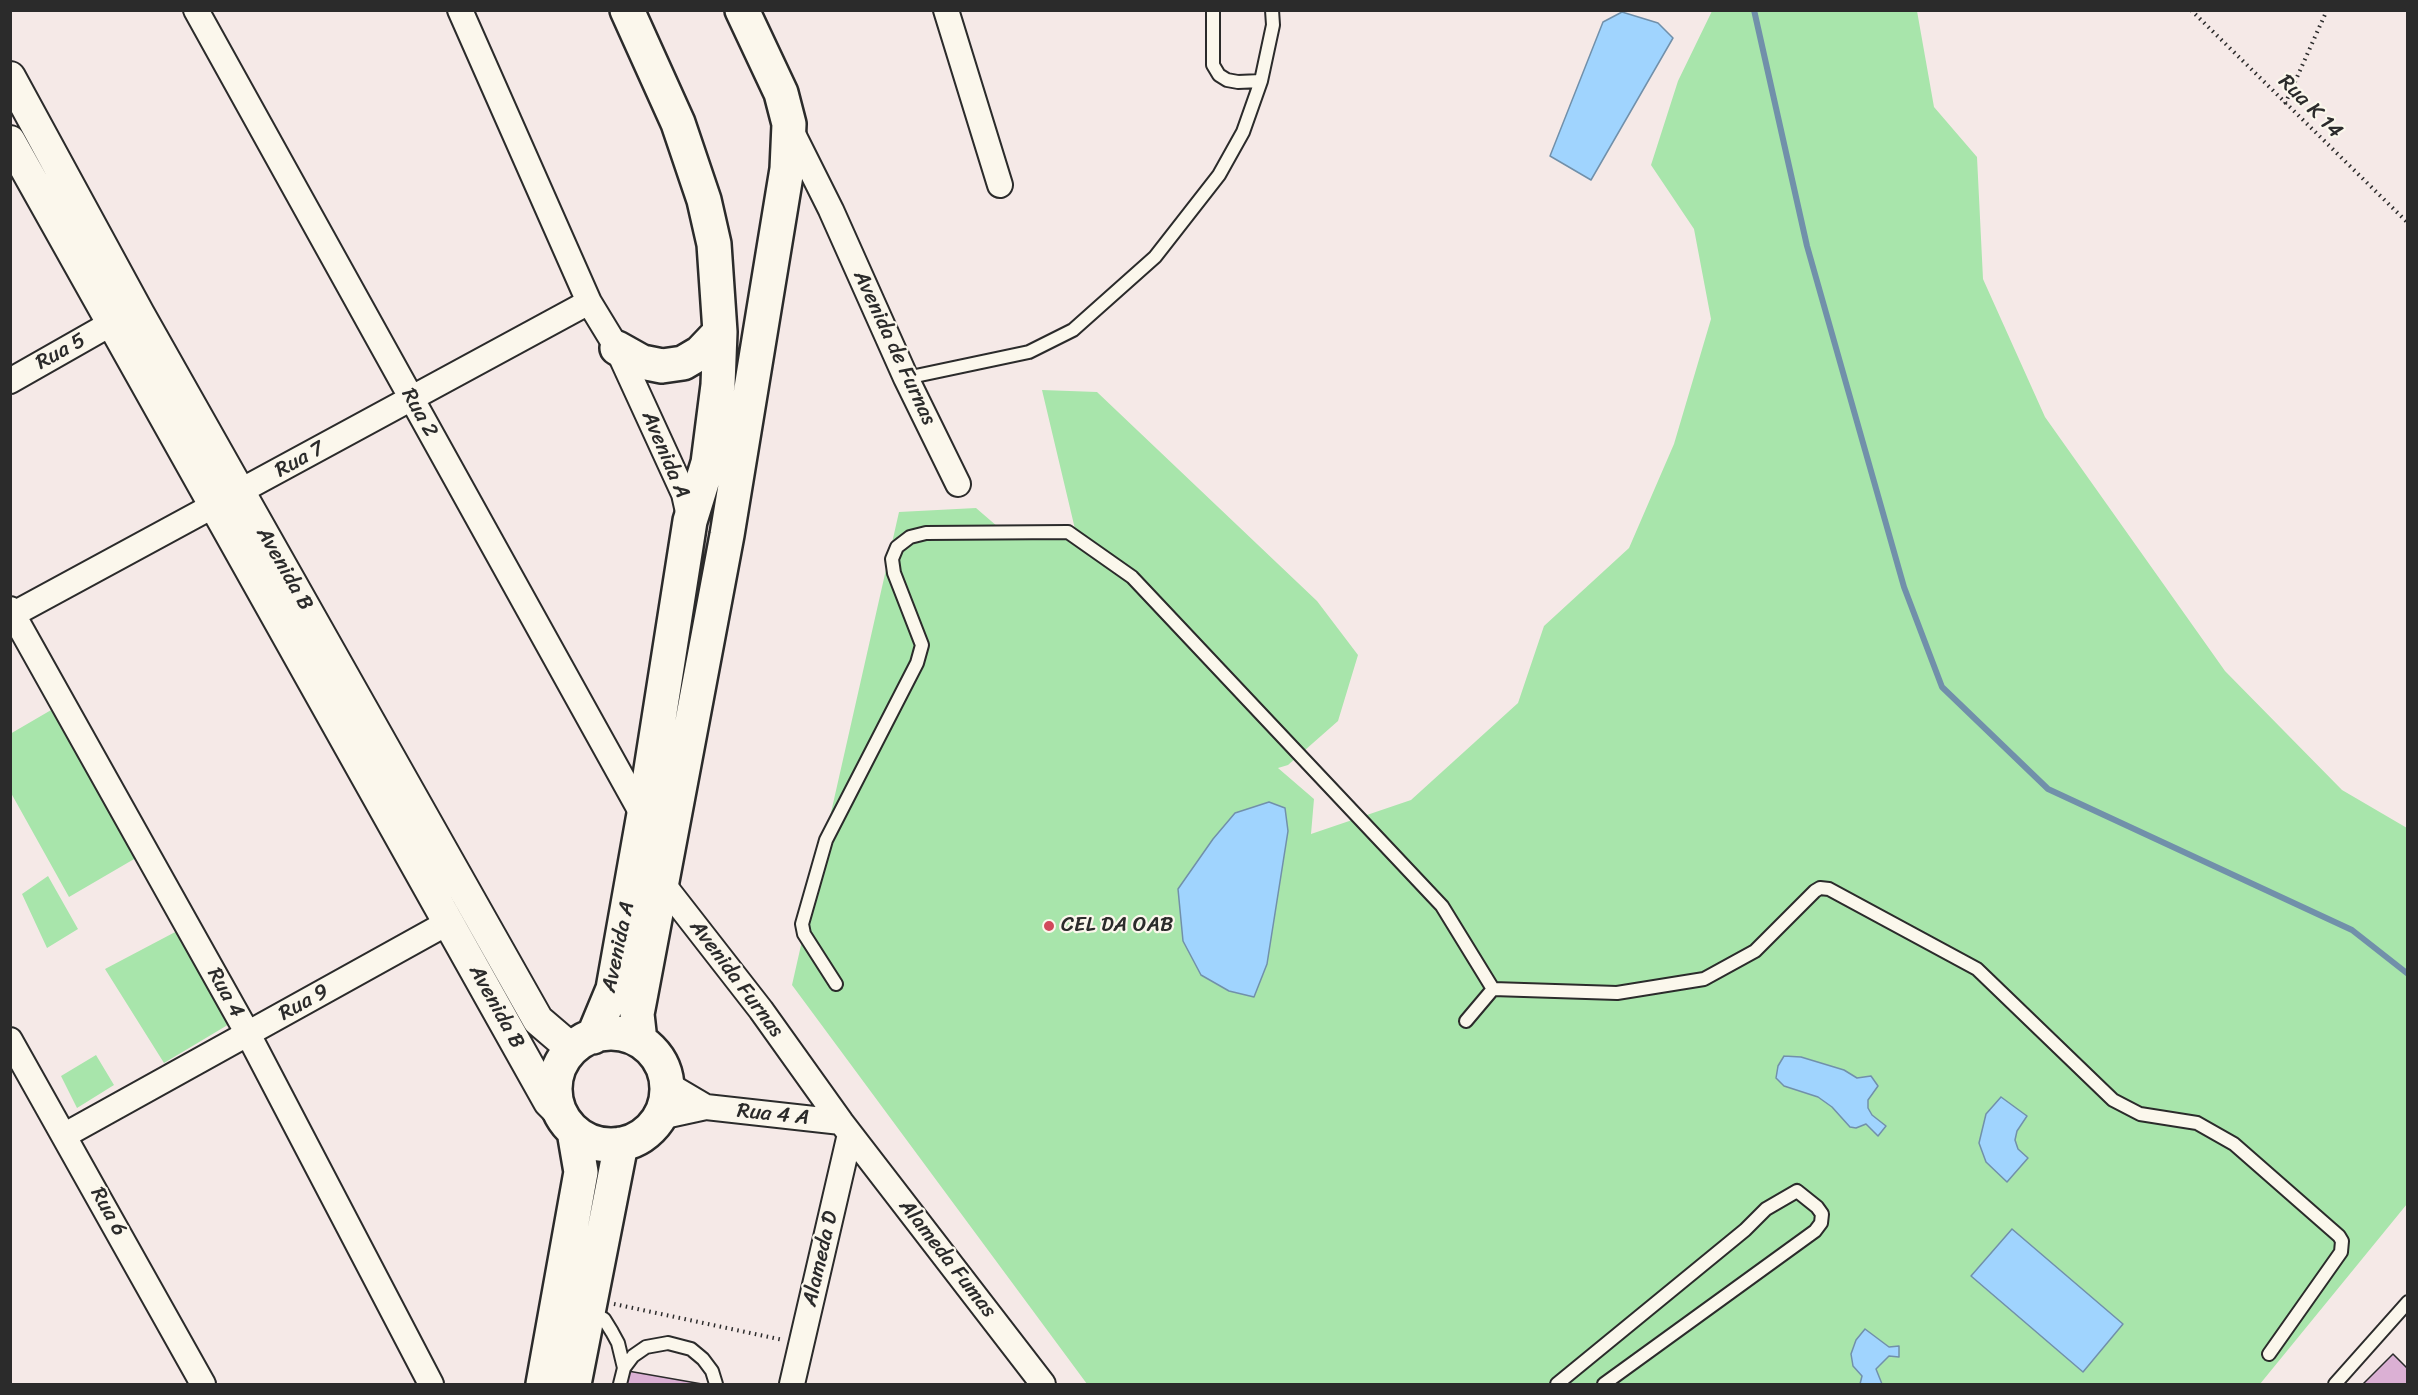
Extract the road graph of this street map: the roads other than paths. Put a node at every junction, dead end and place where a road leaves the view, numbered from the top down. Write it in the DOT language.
graph roads {
  1 [pos="196,10"];
  2 [pos="460,10"];
  3 [pos="627,10"];
  4 [pos="742,10"];
  5 [pos="946,10"];
  6 [pos="1213,10"];
  7 [pos="1272,10"];
  8 [pos="10,77"];
  9 [pos="1261,81"];
  10 [pos="789,124"];
  11 [pos="10,141"];
  12 [pos="787,169"];
  13 [pos="1000,185"];
  14 [pos="781,203"];
  15 [pos="831,210"];
  16 [pos="589,302"];
  17 [pos="112,323"];
  18 [pos="720,332"];
  19 [pos="617,348"];
  20 [pos="906,378"];
  21 [pos="10,381"];
  22 [pos="411,399"];
  23 [pos="958,484"];
  24 [pos="228,499"];
  25 [pos="690,520"];
  26 [pos="12,613"];
  27 [pos="644,814"];
  28 [pos="662,883"];
  29 [pos="449,922"];
  30 [pos="836,984"];
  31 [pos="1493,989"];
  32 [pos="1466,1021"];
  33 [pos="248,1034"];
  34 [pos="10,1040"];
  35 [pos="640,1041"];
  36 [pos="583,1043"];
  37 [pos="667,1084"];
  38 [pos="706,1107"];
  39 [pos="660,1117"];
  40 [pos="568,1124"];
  41 [pos="845,1128"];
  42 [pos="65,1135"];
  43 [pos="621,1144"];
  44 [pos="2408,1302"];
  45 [pos="598,1306"];
  46 [pos="2269,1354"];
  47 [pos="624,1368"];
  48 [pos="203,1384"];
  49 [pos="431,1384"];
  50 [pos="543,1384"];
  51 [pos="574,1384"];
  52 [pos="620,1384"];
  53 [pos="716,1384"];
  54 [pos="792,1384"];
  55 [pos="1043,1384"];
  56 [pos="1557,1384"];
  57 [pos="1604,1384"];
  58 [pos="2335,1384"];
  1 -- 22 [label="street, Rua 2"];
  2 -- 16 [label="street, Avenida A"];
  3 -- 18 [label="main road"];
  4 -- 10 [label="main road, Avenida de Furnas"];
  5 -- 13 [label="street"];
  6 -- 9 [label="lane"];
  7 -- 9 [label="lane"];
  8 -- 24 [label="street, Avenida B"];
  9 -- 20 [label="lane"];
  10 -- 12 [label="main road, Avenida de Furnas"];
  10 -- 15 [label="street, Avenida de Furnas"];
  11 -- 17 [label="street, Avenida B"];
  12 -- 14 [label="main road, Avenida de Furnas"];
  12 -- 15 [label="street, Avenida de Furnas"];
  14 -- 28 [label="main road, Avenida A"];
  15 -- 20 [label="street, Avenida de Furnas"];
  16 -- 19 [label="street, Avenida A"];
  16 -- 22 [label="street, Rua 7"];
  17 -- 21 [label="street, Rua 5"];
  17 -- 24 [label="street, Avenida B"];
  18 -- 19 [label="main road"];
  18 -- 25 [label="main road"];
  19 -- 25 [label="street, Avenida A"];
  20 -- 23 [label="street, Avenida de Furnas"];
  22 -- 24 [label="street, Rua 7"];
  22 -- 27 [label="street, Rua 2"];
  24 -- 26 [label="street, Rua 7"];
  24 -- 29 [label="street, Avenida B"];
  24 -- 36 [label="street, Avenida B"];
  25 -- 27 [label="main road, Avenida A"];
  26 -- 33 [label="street, Rua 4"];
  27 -- 28 [label="street, Avenida Furnas"];
  27 -- 36 [label="main road, Avenida A"];
  28 -- 35 [label="main road, Avenida A"];
  28 -- 41 [label="street, Avenida Furnas"];
  29 -- 33 [label="street, Rua 9"];
  29 -- 40 [label="street, Avenida B"];
  30 -- 31 [label="lane"];
  31 -- 32 [label="lane"];
  31 -- 46 [label="lane"];
  33 -- 42 [label="street, Rua 9"];
  33 -- 49 [label="street, Rua 4"];
  34 -- 42 [label="street, Rua 6"];
  35 -- 36 [label="main road"];
  35 -- 37 [label="main road"];
  36 -- 40 [label="main road"];
  37 -- 38 [label="street, Rua 4 A"];
  37 -- 39 [label="main road"];
  38 -- 39 [label="street, Rua 4 A"];
  38 -- 41 [label="street, Rua 4 A"];
  39 -- 43 [label="main road"];
  40 -- 43 [label="main road"];
  40 -- 50 [label="main road"];
  41 -- 54 [label="street, Alameda D"];
  41 -- 55 [label="street, Alameda Fumas"];
  42 -- 48 [label="street, Rua 6"];
  43 -- 45 [label="main road"];
  44 -- 58 [label="lane"];
  45 -- 47 [label="lane"];
  45 -- 51 [label="main road"];
  47 -- 52 [label="lane"];
  47 -- 53 [label="lane"];
  56 -- 57 [label="lane"];
}
